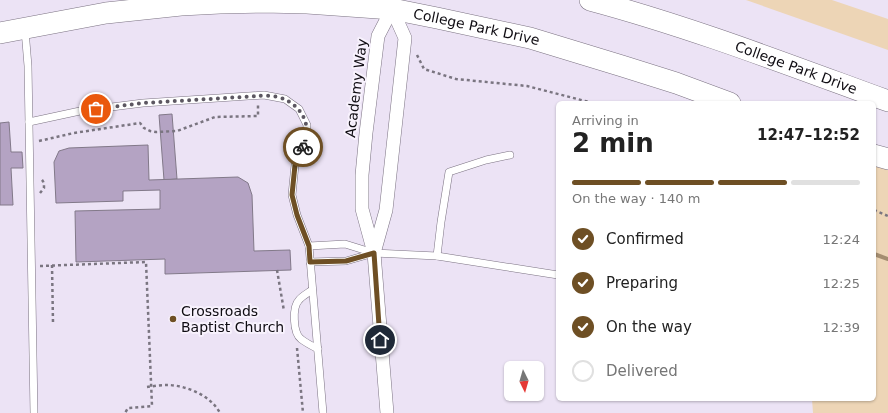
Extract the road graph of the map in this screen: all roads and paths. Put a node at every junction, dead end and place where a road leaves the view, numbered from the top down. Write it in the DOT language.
graph roads {
  1 [pos="590,0"];
  2 [pos="393,5"];
  3 [pos="24,28"];
  4 [pos="0,33"];
  5 [pos="416,53"];
  6 [pos="258,96"];
  7 [pos="888,100"];
  8 [pos="588,101"];
  9 [pos="725,101"];
  10 [pos="29,122"];
  11 [pos="39,141"];
  12 [pos="510,155"];
  13 [pos="876,156"];
  14 [pos="888,159"];
  15 [pos="40,178"];
  16 [pos="40,200"];
  17 [pos="876,211"];
  18 [pos="888,216"];
  19 [pos="309,246"];
  20 [pos="374,253"];
  21 [pos="437,256"];
  22 [pos="310,262"];
  23 [pos="52,265"];
  24 [pos="32,266"];
  25 [pos="556,275"];
  26 [pos="312,290"];
  27 [pos="53,323"];
  28 [pos="318,349"];
  29 [pos="151,386"];
  30 [pos="146,387"];
  31 [pos="34,413"];
  32 [pos="125,413"];
  33 [pos="220,413"];
  34 [pos="324,413"];
  35 [pos="387,413"];
  1 -- 7 [label="main road, College Park Drive"];
  2 -- 3 [label="main road, College Park Drive"];
  2 -- 9 [label="main road, College Park Drive"];
  2 -- 20 [label="street, Academy Way"];
  2 -- 20 [label="street, Academy Way"];
  3 -- 4 [label="main road, College Park Drive"];
  3 -- 10 [label="lane"];
  5 -- 8 [label="path"];
  6 -- 10 [label="lane"];
  6 -- 11 [label="path"];
  6 -- 19 [label="lane"];
  10 -- 24 [label="lane"];
  12 -- 21 [label="lane"];
  13 -- 14 [label="main road"];
  15 -- 16 [label="path"];
  17 -- 18 [label="path"];
  19 -- 20 [label="lane"];
  19 -- 22 [label="lane"];
  20 -- 21 [label="lane"];
  20 -- 22 [label="lane"];
  20 -- 35 [label="street, Academy Way"];
  21 -- 25 [label="lane"];
  22 -- 26 [label="lane"];
  23 -- 24 [label="path"];
  23 -- 27 [label="path"];
  23 -- 29 [label="path"];
  24 -- 31 [label="lane"];
  26 -- 28 [label="lane"];
  26 -- 28 [label="lane"];
  28 -- 34 [label="lane"];
  29 -- 30 [label="path"];
  29 -- 32 [label="path"];
  29 -- 33 [label="path"];
}
